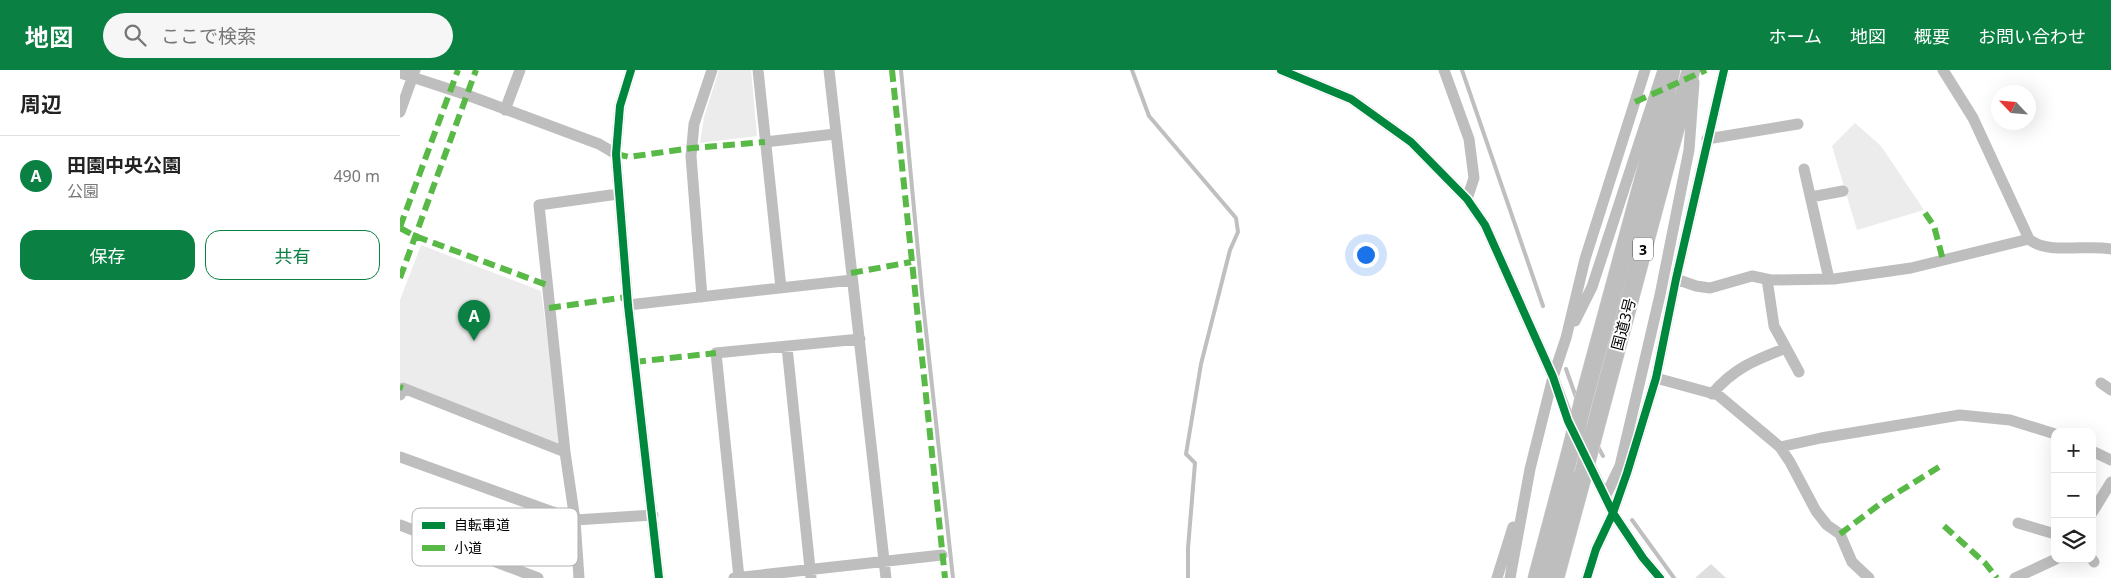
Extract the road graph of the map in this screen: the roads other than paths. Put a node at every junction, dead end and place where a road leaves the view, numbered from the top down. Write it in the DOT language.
graph roads {
  1 [pos="520,70"];
  2 [pos="631,70"];
  3 [pos="712,70"];
  4 [pos="758,70"];
  5 [pos="829,70"];
  6 [pos="1281,70"];
  7 [pos="1444,70"];
  8 [pos="1646,70"];
  9 [pos="1663,70"];
  10 [pos="1671,70"];
  11 [pos="1691,70"];
  12 [pos="1695,70"];
  13 [pos="1724,70"];
  14 [pos="1943,70"];
  15 [pos="400,73"];
  16 [pos="414,74"];
  17 [pos="505,110"];
  18 [pos="400,112"];
  19 [pos="1798,124"];
  20 [pos="835,134"];
  21 [pos="1707,139"];
  22 [pos="765,142"];
  23 [pos="616,154"];
  24 [pos="1804,169"];
  25 [pos="1842,191"];
  26 [pos="618,194"];
  27 [pos="1810,197"];
  28 [pos="1466,199"];
  29 [pos="2029,239"];
  30 [pos="2111,250"];
  31 [pos="1676,279"];
  32 [pos="1767,279"];
  33 [pos="1829,279"];
  34 [pos="852,280"];
  35 [pos="781,288"];
  36 [pos="702,297"];
  37 [pos="628,305"];
  38 [pos="1566,338"];
  39 [pos="860,339"];
  40 [pos="787,347"];
  41 [pos="1786,348"];
  42 [pos="1799,372"];
  43 [pos="1553,376"];
  44 [pos="1656,378"];
  45 [pos="2101,383"];
  46 [pos="2111,390"];
  47 [pos="1712,394"];
  48 [pos="400,395"];
  49 [pos="2051,433"];
  50 [pos="1780,448"];
  51 [pos="565,452"];
  52 [pos="2096,453"];
  53 [pos="400,457"];
  54 [pos="2111,460"];
  55 [pos="1530,469"];
  56 [pos="2111,482"];
  57 [pos="1605,497"];
  58 [pos="2096,506"];
  59 [pos="542,508"];
  60 [pos="573,508"];
  61 [pos="1613,513"];
  62 [pos="653,515"];
  63 [pos="578,520"];
  64 [pos="2018,523"];
  65 [pos="400,525"];
  66 [pos="412,530"];
  67 [pos="2051,533"];
  68 [pos="1596,549"];
  69 [pos="942,555"];
  70 [pos="2051,561"];
  71 [pos="884,562"];
  72 [pos="578,564"];
  73 [pos="507,566"];
  74 [pos="810,574"];
  75 [pos="538,578"];
  76 [pos="579,578"];
  77 [pos="659,578"];
  78 [pos="734,578"];
  79 [pos="739,578"];
  80 [pos="886,578"];
  81 [pos="1497,578"];
  82 [pos="1510,578"];
  83 [pos="1537,578"];
  84 [pos="1555,578"];
  85 [pos="1587,578"];
  86 [pos="1593,578"];
  87 [pos="1660,578"];
  88 [pos="1869,578"];
  89 [pos="2015,578"];
  1 -- 17 [label="street"];
  2 -- 23 [label="street"];
  3 -- 36 [label="street"];
  4 -- 22 [label="street"];
  5 -- 20 [label="street"];
  6 -- 28 [label="street"];
  7 -- 28 [label="street"];
  8 -- 38 [label="street"];
  9 -- 38 [label="street"];
  10 -- 83 [label="highway, 国道3号 / 3, bridge"];
  11 -- 84 [label="highway, 国道3号 / 3, bridge"];
  12 -- 57 [label="street"];
  13 -- 21 [label="street"];
  14 -- 29 [label="street"];
  15 -- 16 [label="street"];
  16 -- 17 [label="street"];
  16 -- 18 [label="street"];
  17 -- 23 [label="street"];
  19 -- 21 [label="street"];
  20 -- 22 [label="street"];
  20 -- 34 [label="street"];
  21 -- 31 [label="street"];
  22 -- 35 [label="street"];
  23 -- 26 [label="street"];
  24 -- 27 [label="street"];
  25 -- 27 [label="street"];
  26 -- 37 [label="street"];
  26 -- 51 [label="street"];
  27 -- 33 [label="street"];
  28 -- 43 [label="street"];
  29 -- 30 [label="street"];
  29 -- 33 [label="street"];
  31 -- 32 [label="street"];
  31 -- 44 [label="street"];
  32 -- 33 [label="street"];
  32 -- 41 [label="street"];
  34 -- 35 [label="street"];
  34 -- 39 [label="street"];
  35 -- 36 [label="street"];
  36 -- 37 [label="street"];
  37 -- 62 [label="street"];
  38 -- 43 [label="street"];
  39 -- 40 [label="street"];
  39 -- 71 [label="street"];
  40 -- 74 [label="street"];
  40 -- 79 [label="street"];
  41 -- 42 [label="street"];
  41 -- 47 [label="street"];
  43 -- 55 [label="street"];
  43 -- 57 [label="street"];
  44 -- 47 [label="street"];
  44 -- 61 [label="street"];
  45 -- 46 [label="street"];
  47 -- 50 [label="street"];
  48 -- 51 [label="street"];
  49 -- 50 [label="street"];
  50 -- 88 [label="street"];
  51 -- 60 [label="street"];
  52 -- 54 [label="street"];
  53 -- 59 [label="street"];
  55 -- 81 [label="street"];
  55 -- 82 [label="street"];
  56 -- 58 [label="street"];
  57 -- 61 [label="street"];
  61 -- 68 [label="street"];
  61 -- 87 [label="street"];
  62 -- 63 [label="street"];
  62 -- 77 [label="street"];
  64 -- 67 [label="street"];
  65 -- 66 [label="street"];
  68 -- 85 [label="street"];
  68 -- 86 [label="street"];
  69 -- 71 [label="street"];
  70 -- 89 [label="street"];
  71 -- 74 [label="street"];
  71 -- 80 [label="street"];
  72 -- 76 [label="street"];
  73 -- 75 [label="street"];
  74 -- 79 [label="street"];
  78 -- 79 [label="street"];
}
